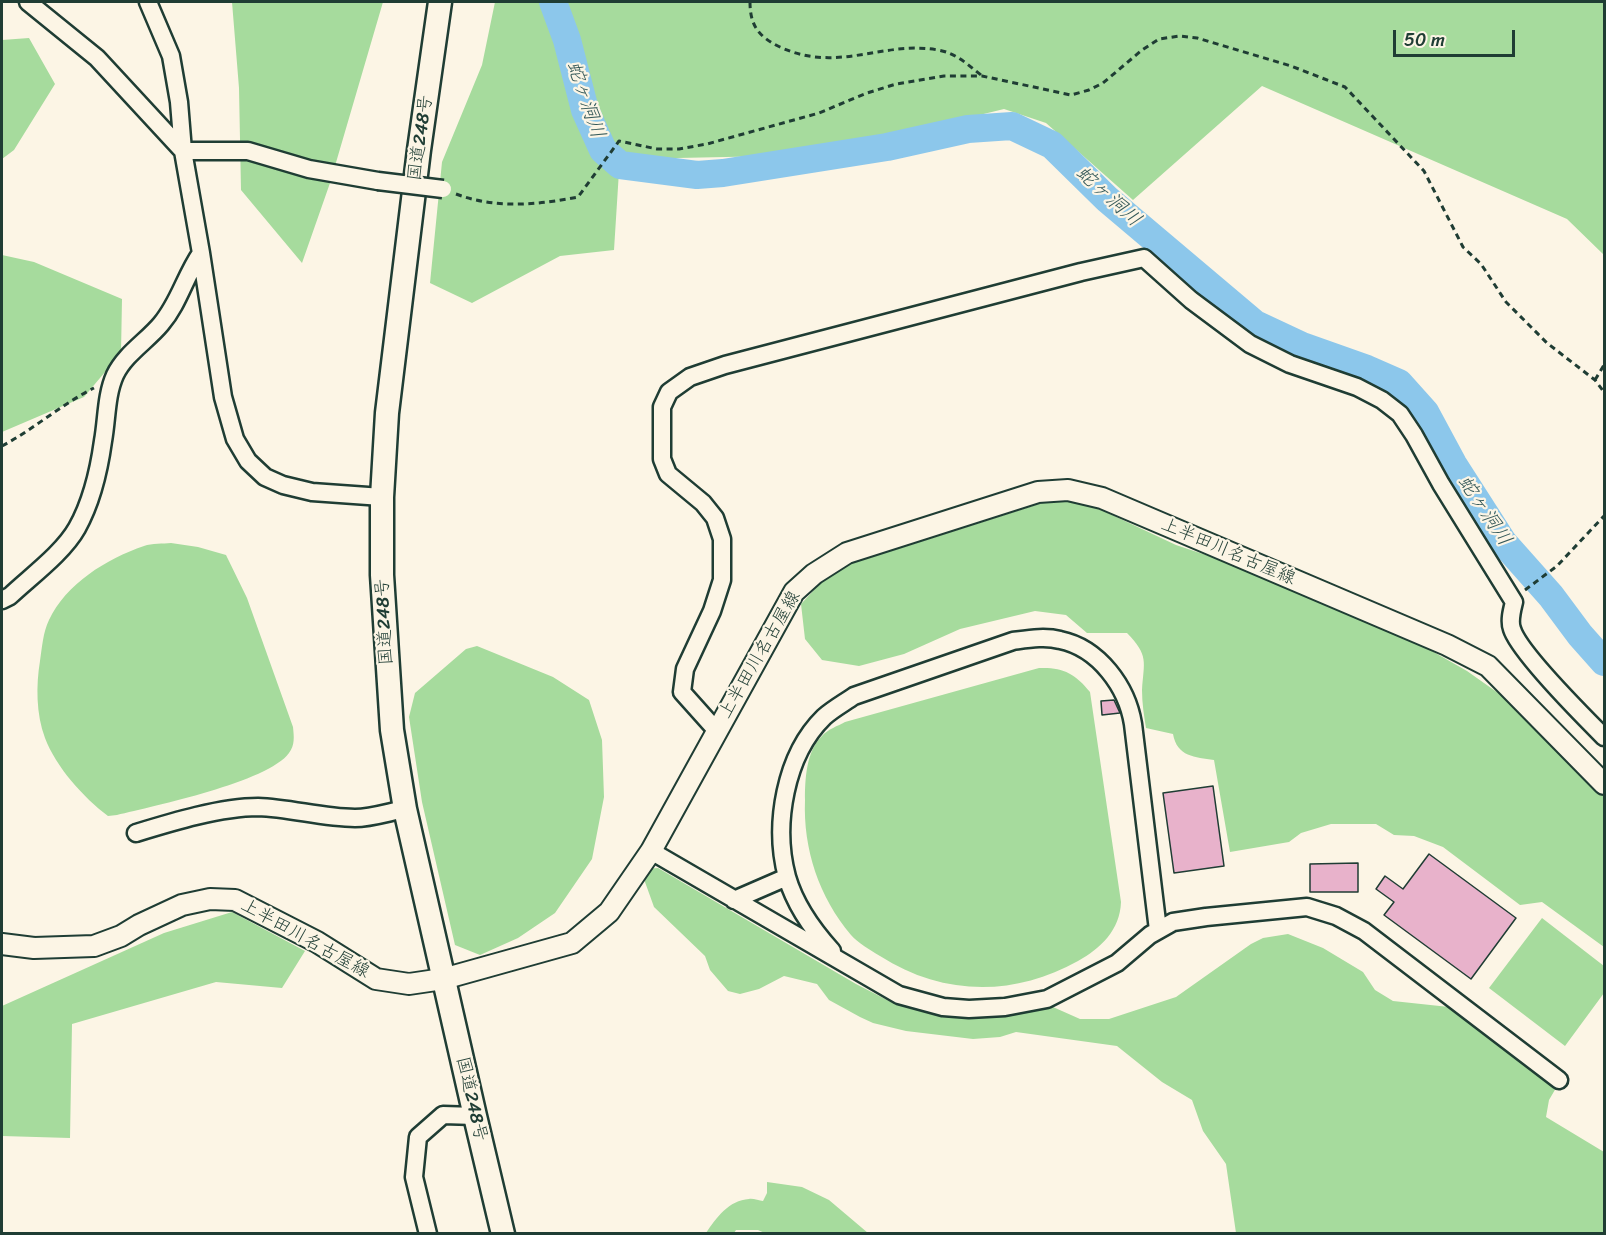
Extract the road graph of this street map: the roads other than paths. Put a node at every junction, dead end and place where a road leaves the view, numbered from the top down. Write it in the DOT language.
graph roads {
  1 [pos="28,2"];
  2 [pos="148,2"];
  3 [pos="440,2"];
  4 [pos="183,151"];
  5 [pos="443,189"];
  6 [pos="201,253"];
  7 [pos="382,497"];
  8 [pos="2,600"];
  9 [pos="716,730"];
  10 [pos="1605,737"];
  11 [pos="1605,784"];
  12 [pos="405,809"];
  13 [pos="136,833"];
  14 [pos="651,851"];
  15 [pos="787,877"];
  16 [pos="735,900"];
  17 [pos="1158,930"];
  18 [pos="2,944"];
  19 [pos="841,961"];
  20 [pos="443,979"];
  21 [pos="1559,1080"];
  22 [pos="474,1116"];
  23 [pos="428,1233"];
  24 [pos="503,1233"];
  1 -- 4 [label="street"];
  2 -- 4 [label="street"];
  3 -- 7 [label="highway, 国道248号"];
  4 -- 5 [label="street, bridge"];
  4 -- 6 [label="street"];
  6 -- 7 [label="street"];
  6 -- 8 [label="street"];
  7 -- 12 [label="highway, 国道248号"];
  9 -- 10 [label="street"];
  9 -- 11 [label="main road, 上半田川名古屋線"];
  9 -- 14 [label="main road, 上半田川名古屋線"];
  12 -- 13 [label="street"];
  12 -- 20 [label="highway, 国道248号"];
  14 -- 16 [label="street"];
  14 -- 20 [label="main road, 上半田川名古屋線"];
  15 -- 16 [label="street"];
  15 -- 17 [label="street"];
  15 -- 19 [label="street"];
  16 -- 19 [label="street"];
  17 -- 19 [label="street"];
  17 -- 21 [label="street"];
  18 -- 20 [label="main road, 上半田川名古屋線"];
  20 -- 22 [label="highway, 国道248号"];
  22 -- 23 [label="street"];
  22 -- 24 [label="highway, 国道248号"];
}
